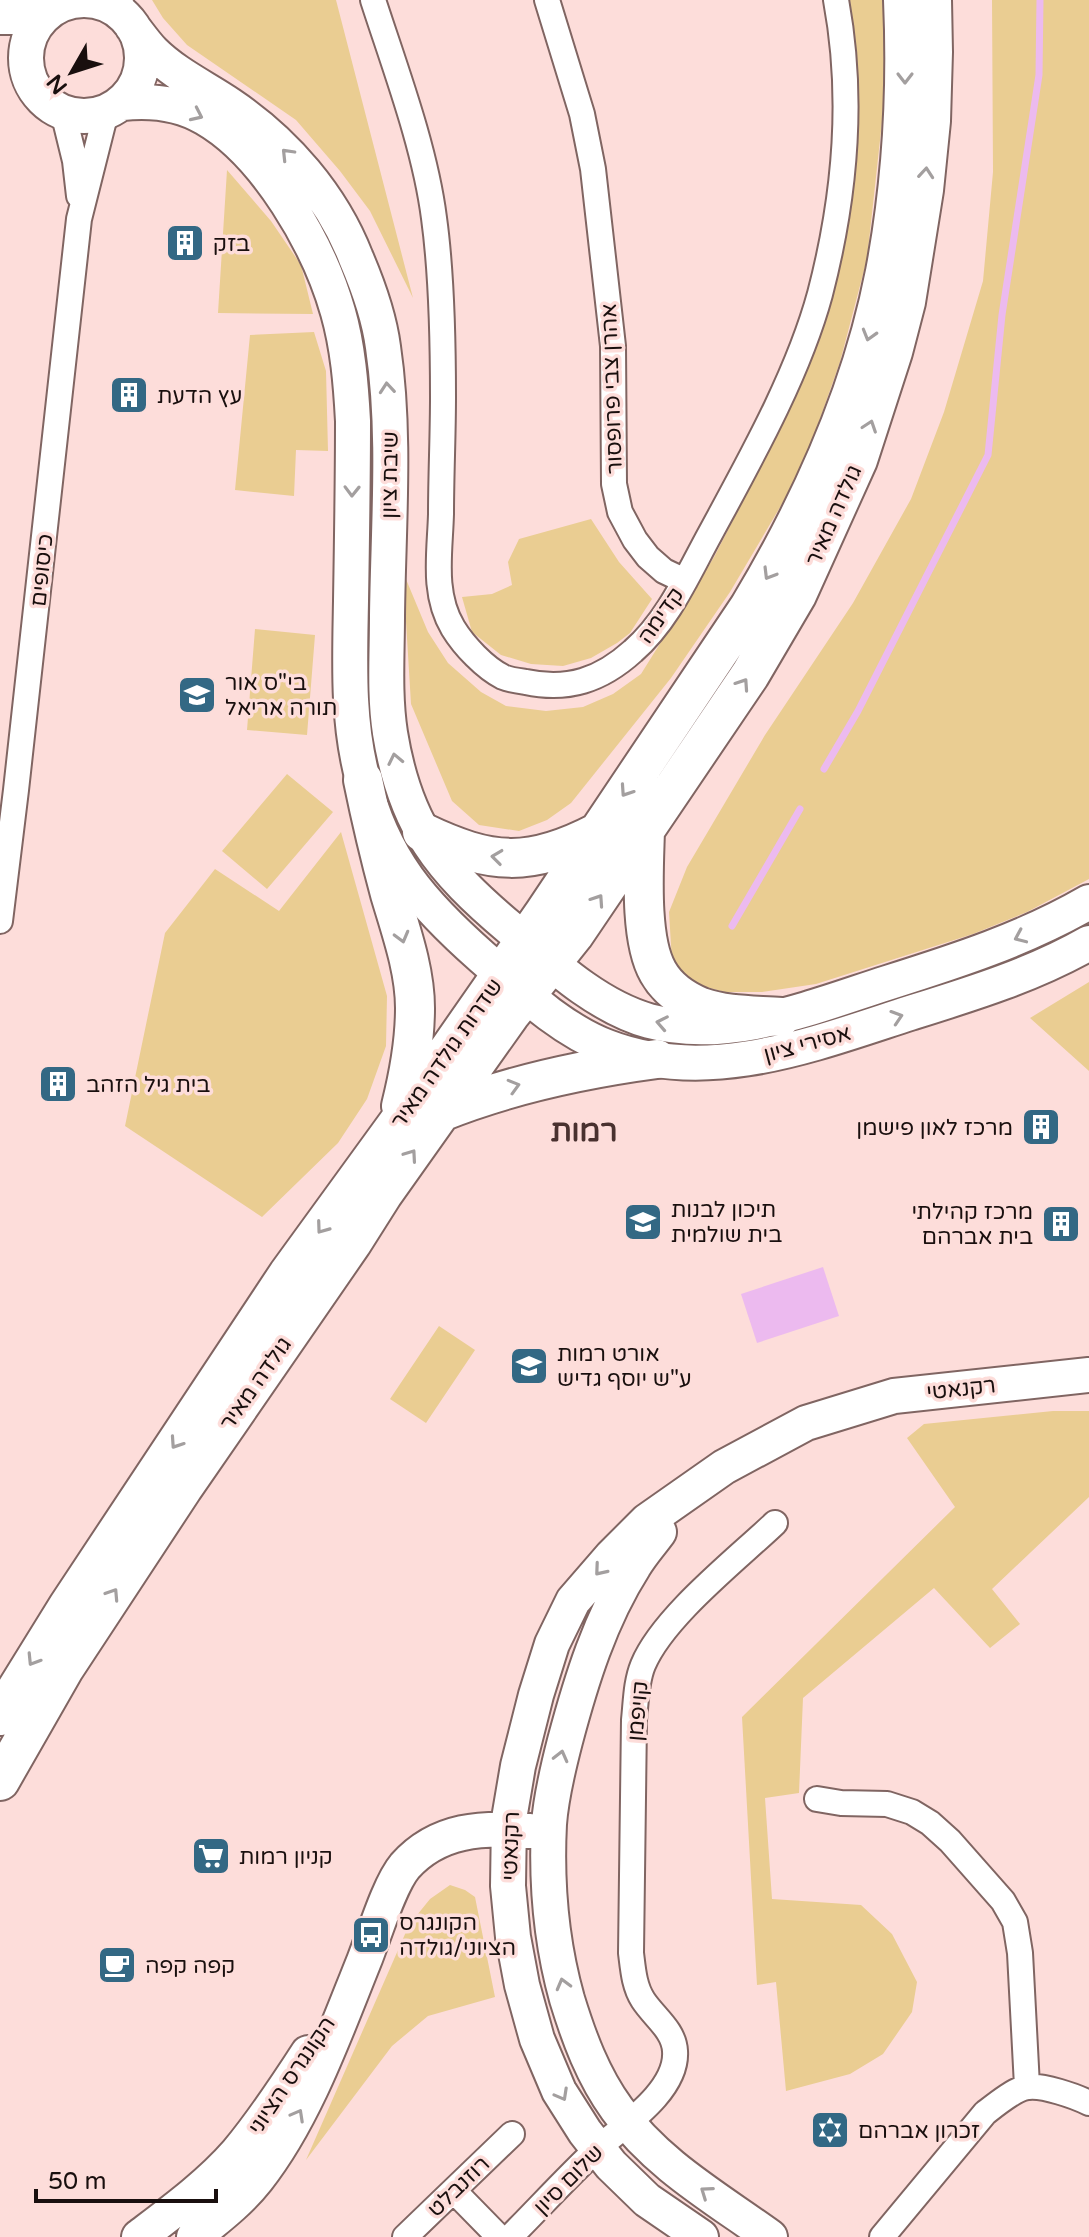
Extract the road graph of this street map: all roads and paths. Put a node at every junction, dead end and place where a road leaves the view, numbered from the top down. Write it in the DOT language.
graph roads {
  1 [pos="373,0"];
  2 [pos="547,0"];
  3 [pos="836,0"];
  4 [pos="903,0"];
  5 [pos="932,0"];
  6 [pos="59,6"];
  7 [pos="126,15"];
  8 [pos="0,17"];
  9 [pos="0,69"];
  10 [pos="36,91"];
  11 [pos="114,107"];
  12 [pos="63,112"];
  13 [pos="79,219"];
  14 [pos="685,581"];
  15 [pos="363,780"];
  16 [pos="645,830"];
  17 [pos="422,832"];
  18 [pos="598,832"];
  19 [pos="1089,902"];
  20 [pos="0,921"];
  21 [pos="1089,943"];
  22 [pos="538,952"];
  23 [pos="513,984"];
  24 [pos="781,1017"];
  25 [pos="657,1059"];
  26 [pos="441,1112"];
  27 [pos="397,1124"];
  28 [pos="368,1165"];
  29 [pos="1082,1377"];
  30 [pos="724,1467"];
  31 [pos="775,1523"];
  32 [pos="0,1716"];
  33 [pos="0,1781"];
  34 [pos="817,1799"];
  35 [pos="509,1830"];
  36 [pos="549,1833"];
  37 [pos="362,1968"];
  38 [pos="1027,2086"];
  39 [pos="1089,2103"];
  40 [pos="629,2124"];
  41 [pos="512,2134"];
  42 [pos="598,2149"];
  43 [pos="454,2191"];
  44 [pos="894,2232"];
  45 [pos="139,2237"];
  46 [pos="194,2237"];
  47 [pos="405,2237"];
  48 [pos="499,2237"];
  49 [pos="510,2237"];
  50 [pos="701,2237"];
  51 [pos="770,2237"];
  1 -- 14 [label="street, קדימה"];
  2 -- 14 [label="street, אהרן צבי פרופסור"];
  3 -- 14 [label="street, קדימה"];
  4 -- 18 [label="main road, גולדה מאיר, one-way"];
  16 -- 5 [label="main road, גולדה מאיר, one-way"];
  6 -- 7 [label="street"];
  6 -- 8 [label="street"];
  6 -- 10 [label="street"];
  7 -- 11 [label="street"];
  17 -- 7 [label="street, שיבת ציון, one-way"];
  9 -- 10 [label="street"];
  10 -- 12 [label="street"];
  11 -- 12 [label="street"];
  11 -- 13 [label="street, כיסופים"];
  11 -- 15 [label="street, שיבת ציון, one-way"];
  12 -- 13 [label="street, כיסופים"];
  13 -- 20 [label="street, כיסופים"];
  15 -- 23 [label="street, שיבת ציון"];
  15 -- 27 [label="main road, one-way"];
  22 -- 16 [label="main road, גולדה מאיר, one-way"];
  16 -- 24 [label="main road"];
  18 -- 17 [label="main road, one-way"];
  17 -- 22 [label="street, שיבת ציון"];
  18 -- 22 [label="main road, גולדה מאיר"];
  19 -- 24 [label="street, אסירי ציון, one-way"];
  25 -- 21 [label="street, אסירי ציון, one-way"];
  22 -- 23 [label="main road, שדרות גולדה מאיר"];
  24 -- 22 [label="street, אסירי ציון, one-way"];
  23 -- 25 [label="street, אסירי ציון"];
  23 -- 26 [label="main road, גולדה מאיר"];
  23 -- 27 [label="main road, שדרות גולדה מאיר"];
  26 -- 25 [label="main road, one-way"];
  33 -- 26 [label="main road, גולדה מאיר, one-way"];
  27 -- 28 [label="main road, שדרות גולדה מאיר"];
  28 -- 32 [label="main road, גולדה מאיר, one-way"];
  29 -- 30 [label="street, רקנאטי"];
  30 -- 35 [label="street, רקנאטי, one-way"];
  36 -- 30 [label="street, רקנאטי, one-way"];
  31 -- 40 [label="street, קויפמן"];
  34 -- 38 [label="street"];
  35 -- 36 [label="street, הקונגרס הציוני"];
  35 -- 37 [label="street, הקונגרס הציוני"];
  35 -- 42 [label="street, רקנאטי, one-way"];
  40 -- 36 [label="street, רקנאטי, one-way"];
  37 -- 45 [label="street, הקונגרס הציוני"];
  46 -- 37 [label="street, הקונגרס הציוני, one-way"];
  38 -- 39 [label="street"];
  38 -- 44 [label="street"];
  40 -- 42 [label="street, שלום סיון"];
  51 -- 40 [label="street, רקנאטי, one-way"];
  41 -- 43 [label="street, רוזנבלט"];
  42 -- 49 [label="street, שלום סיון"];
  42 -- 50 [label="street, רקנאטי"];
  43 -- 47 [label="street, רוזנבלט"];
  43 -- 48 [label="street"];
}
